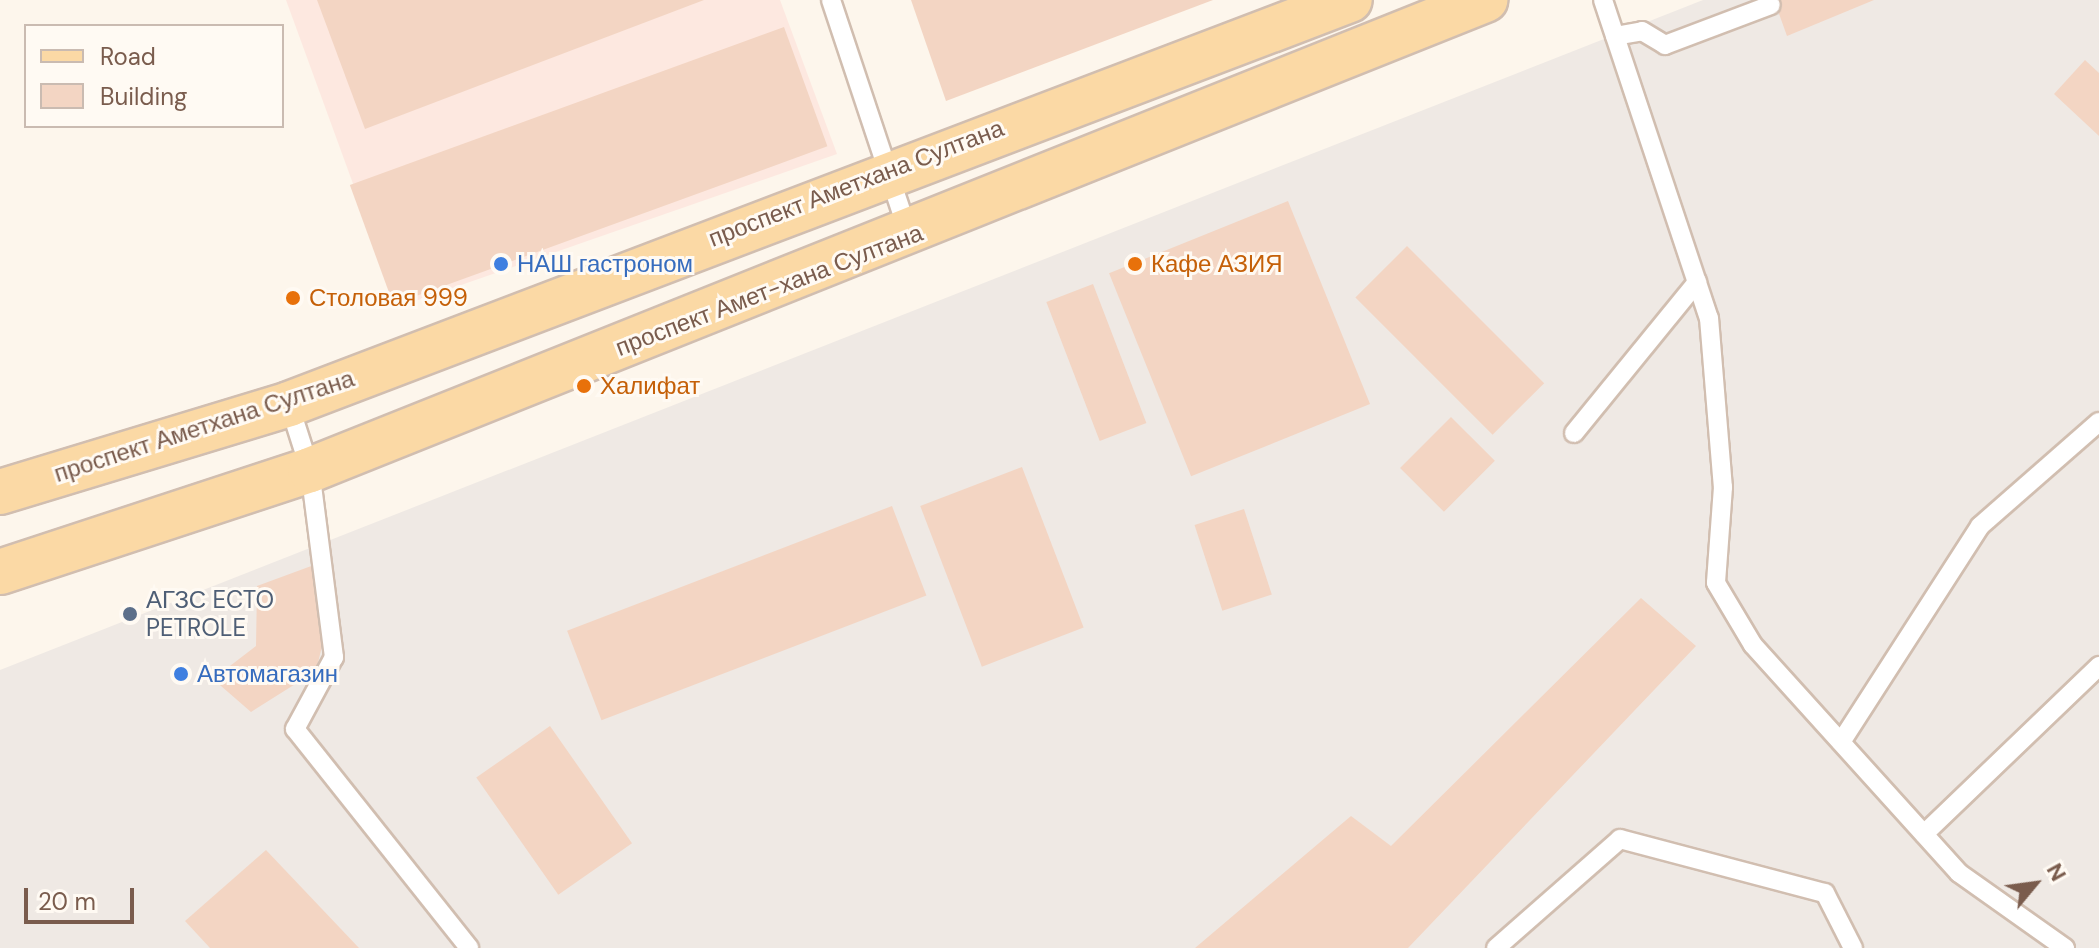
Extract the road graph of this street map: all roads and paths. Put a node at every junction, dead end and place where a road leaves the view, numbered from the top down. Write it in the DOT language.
graph roads {
  1 [pos="831,0"];
  2 [pos="1350,0"];
  3 [pos="1485,0"];
  4 [pos="1603,0"];
  5 [pos="1771,5"];
  6 [pos="1415,13"];
  7 [pos="1615,36"];
  8 [pos="888,170"];
  9 [pos="909,235"];
  10 [pos="1697,282"];
  11 [pos="289,404"];
  12 [pos="2099,422"];
  13 [pos="1574,433"];
  14 [pos="310,470"];
  15 [pos="0,492"];
  16 [pos="0,572"];
  17 [pos="2099,666"];
  18 [pos="1841,742"];
  19 [pos="1924,834"];
  20 [pos="469,948"];
  21 [pos="1496,948"];
  22 [pos="1853,948"];
  23 [pos="2065,948"];
  1 -- 8 [label="lane"];
  2 -- 8 [label="main road, проспект Аметхана Султана"];
  3 -- 6 [label="main road, проспект Амет-хана Султана"];
  4 -- 7 [label="lane"];
  5 -- 7 [label="lane"];
  6 -- 9 [label="main road, проспект Амет-хана Султана"];
  7 -- 10 [label="lane"];
  8 -- 9 [label="lane"];
  8 -- 11 [label="main road, проспект Аметхана Султана"];
  9 -- 14 [label="main road, проспект Амет-хана Султана"];
  10 -- 13 [label="lane"];
  10 -- 18 [label="lane"];
  11 -- 14 [label="lane"];
  11 -- 15 [label="main road, проспект Аметхана Султана"];
  12 -- 18 [label="lane"];
  14 -- 16 [label="main road, проспект Амет-хана Султана"];
  14 -- 20 [label="lane"];
  17 -- 19 [label="lane"];
  18 -- 19 [label="lane"];
  19 -- 23 [label="lane"];
  21 -- 22 [label="lane"];
}
